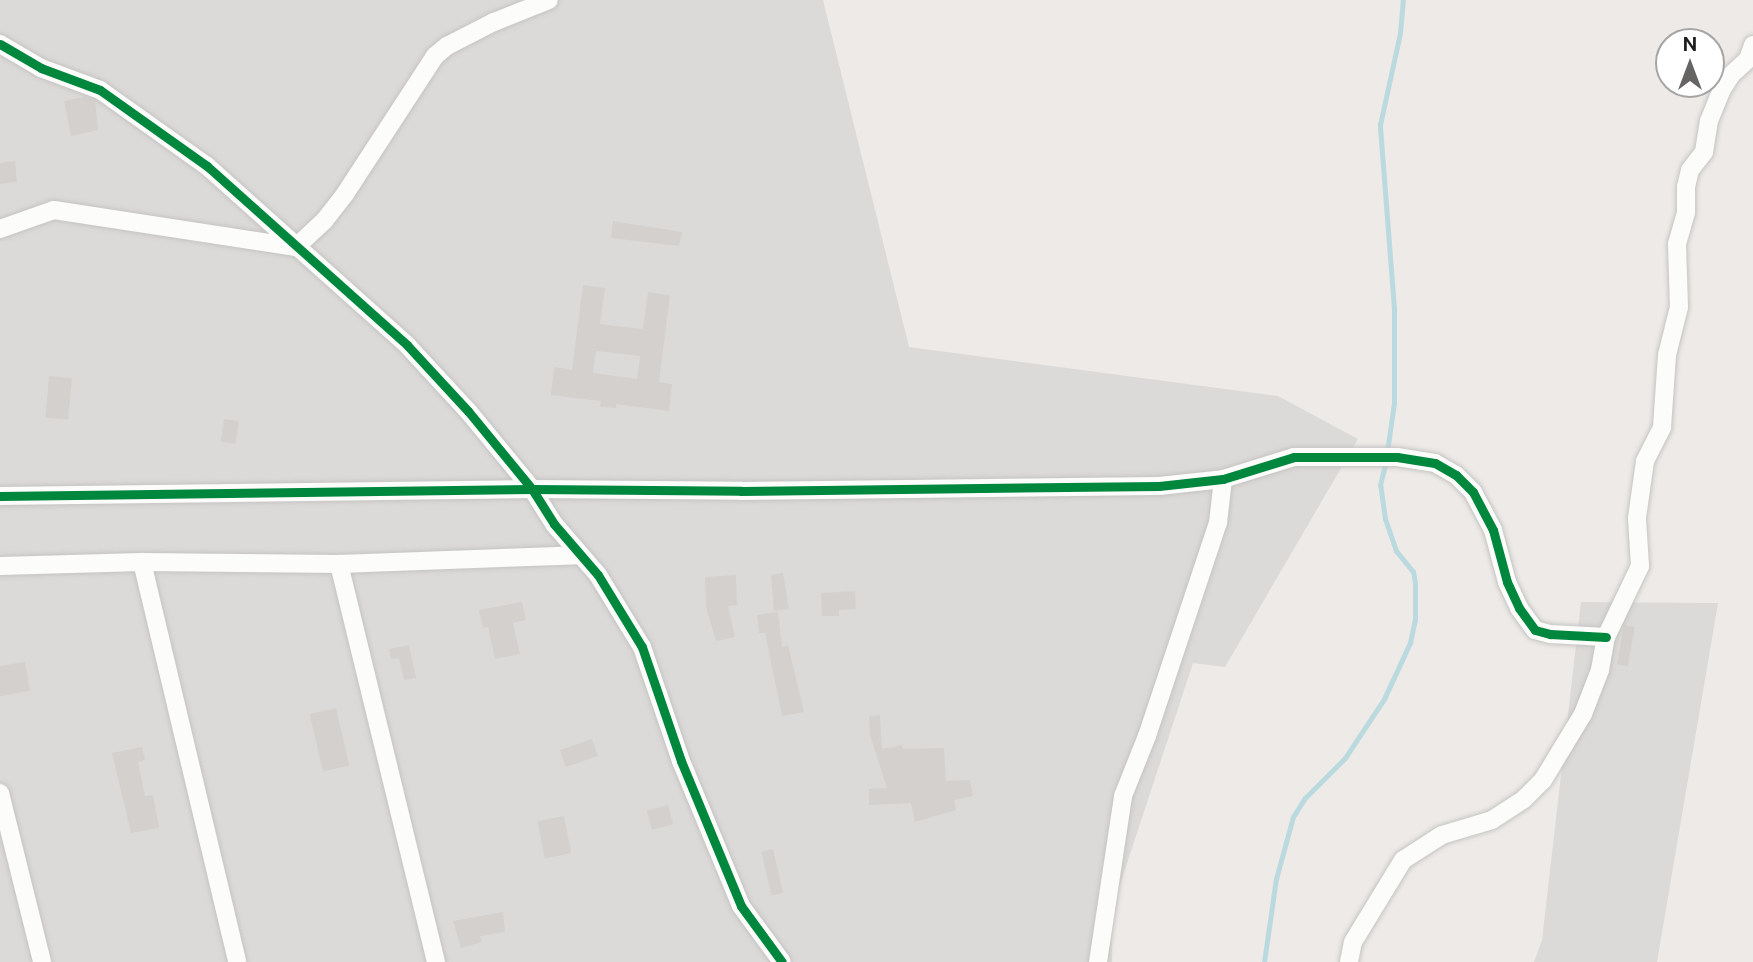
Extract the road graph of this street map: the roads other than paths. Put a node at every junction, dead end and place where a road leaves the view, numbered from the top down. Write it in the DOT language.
graph roads {
  1 [pos="549,0"];
  2 [pos="0,44"];
  3 [pos="1753,46"];
  4 [pos="0,229"];
  5 [pos="296,247"];
  6 [pos="1223,479"];
  7 [pos="532,489"];
  8 [pos="0,496"];
  9 [pos="580,555"];
  10 [pos="142,562"];
  11 [pos="339,564"];
  12 [pos="0,566"];
  13 [pos="1606,637"];
  14 [pos="0,793"];
  15 [pos="42,962"];
  16 [pos="237,962"];
  17 [pos="436,962"];
  18 [pos="782,962"];
  19 [pos="1098,962"];
  20 [pos="1349,962"];
  1 -- 5 [label="street"];
  2 -- 5 [label="street"];
  3 -- 13 [label="street"];
  4 -- 5 [label="street"];
  5 -- 7 [label="street"];
  6 -- 7 [label="street"];
  6 -- 13 [label="street"];
  6 -- 19 [label="street"];
  7 -- 8 [label="street"];
  7 -- 9 [label="street"];
  9 -- 11 [label="street"];
  9 -- 18 [label="street"];
  10 -- 11 [label="street"];
  10 -- 12 [label="street"];
  10 -- 16 [label="street"];
  11 -- 17 [label="street"];
  13 -- 20 [label="street"];
  14 -- 15 [label="street"];
}
